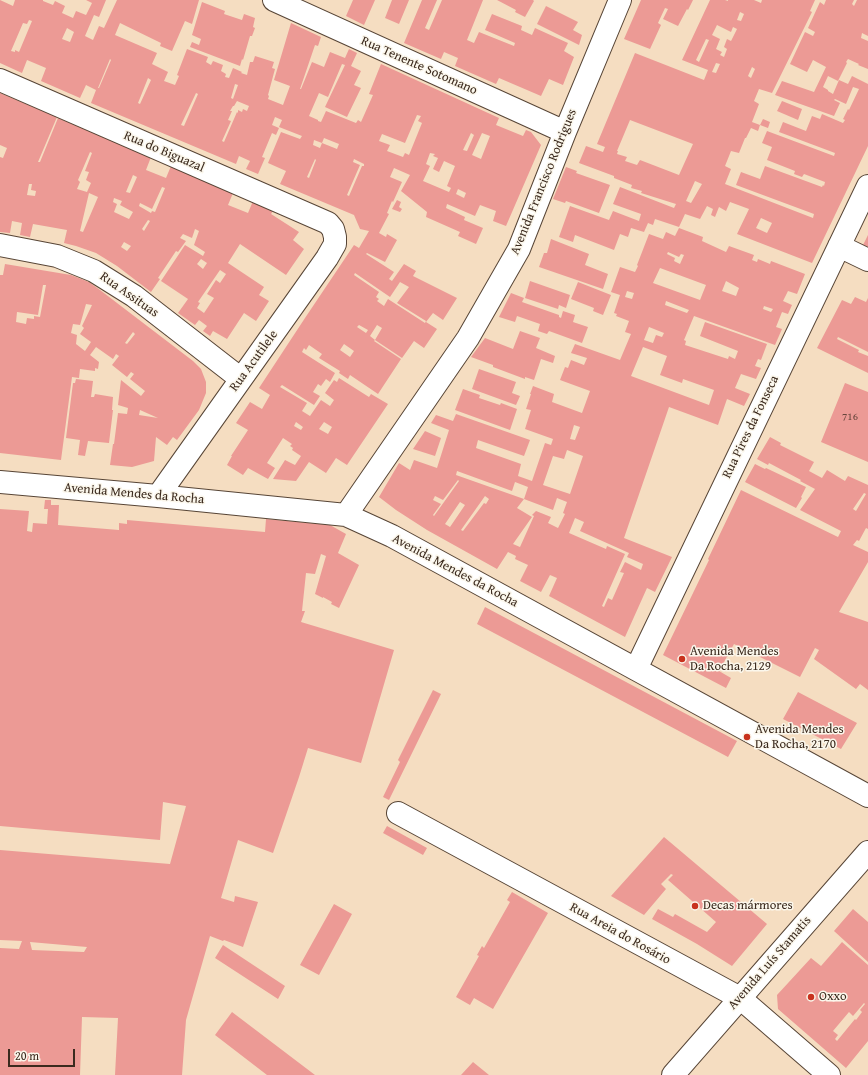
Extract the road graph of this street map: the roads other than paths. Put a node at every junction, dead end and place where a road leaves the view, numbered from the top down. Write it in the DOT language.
graph roads {
  1 [pos="274,0"];
  2 [pos="620,0"];
  3 [pos="0,80"];
  4 [pos="565,132"];
  5 [pos="868,186"];
  6 [pos="328,223"];
  7 [pos="0,245"];
  8 [pos="839,246"];
  9 [pos="868,260"];
  10 [pos="241,379"];
  11 [pos="0,482"];
  12 [pos="158,496"];
  13 [pos="346,515"];
  14 [pos="636,669"];
  15 [pos="868,796"];
  16 [pos="398,813"];
  17 [pos="868,852"];
  18 [pos="740,998"];
  19 [pos="673,1075"];
  20 [pos="828,1075"];
  1 -- 4 [label="street, Rua Tenente Sotomano"];
  2 -- 4 [label="street, Avenida Francisco Rodrigues"];
  3 -- 6 [label="street, Rua do Biguazal"];
  4 -- 13 [label="street, Avenida Francisco Rodrigues"];
  5 -- 8 [label="street, Rua Pires da Fonseca"];
  6 -- 10 [label="street, Rua Acutilele"];
  7 -- 10 [label="street, Rua Assituas"];
  8 -- 9 [label="street"];
  8 -- 14 [label="street, Rua Pires da Fonseca"];
  10 -- 12 [label="street, Rua Acutilele"];
  11 -- 12 [label="street, Avenida Mendes da Rocha"];
  12 -- 13 [label="street, Avenida Mendes da Rocha"];
  13 -- 14 [label="street, Avenida Mendes da Rocha"];
  14 -- 15 [label="street, Avenida Mendes da Rocha"];
  16 -- 18 [label="street, Rua Areia do Rosário"];
  17 -- 18 [label="street, Avenida Luís Stamatis"];
  18 -- 19 [label="street, Avenida Luís Stamatis"];
  18 -- 20 [label="street, Rua Areia do Rosário"];
}
